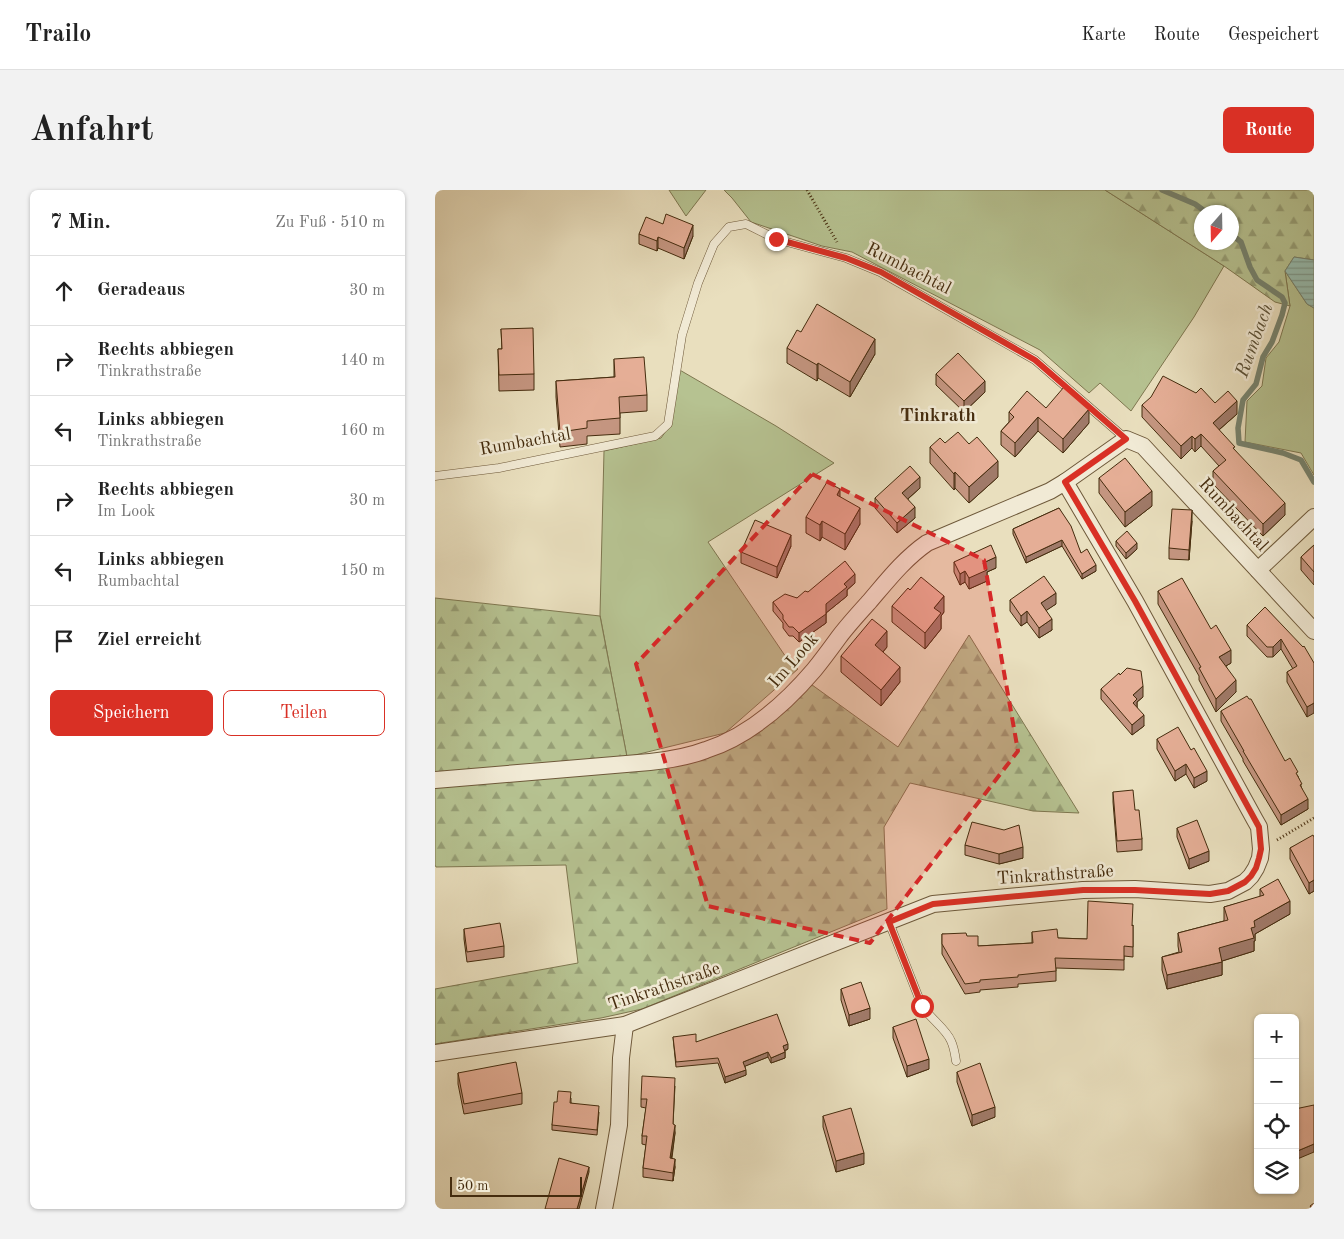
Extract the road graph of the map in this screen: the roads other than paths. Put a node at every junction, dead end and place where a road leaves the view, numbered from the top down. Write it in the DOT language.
graph roads {
  1 [pos="1126,439"];
  2 [pos="435,476"];
  3 [pos="1065,482"];
  4 [pos="1314,517"];
  5 [pos="1258,570"];
  6 [pos="1314,631"];
  7 [pos="435,780"];
  8 [pos="889,922"];
  9 [pos="625,1025"];
  10 [pos="435,1053"];
  11 [pos="956,1061"];
  12 [pos="604,1209"];
  1 -- 2 [label="lane, Rumbachtal"];
  1 -- 3 [label="street, Im Look"];
  1 -- 5 [label="street, Rumbachtal"];
  3 -- 7 [label="street, Im Look"];
  3 -- 8 [label="street, Tinkrathstraße"];
  4 -- 5 [label="street"];
  5 -- 6 [label="street, Rumbachtal"];
  8 -- 9 [label="street, Tinkrathstraße"];
  8 -- 11 [label="lane"];
  9 -- 10 [label="street, Tinkrathstraße"];
  9 -- 12 [label="street"];
}
